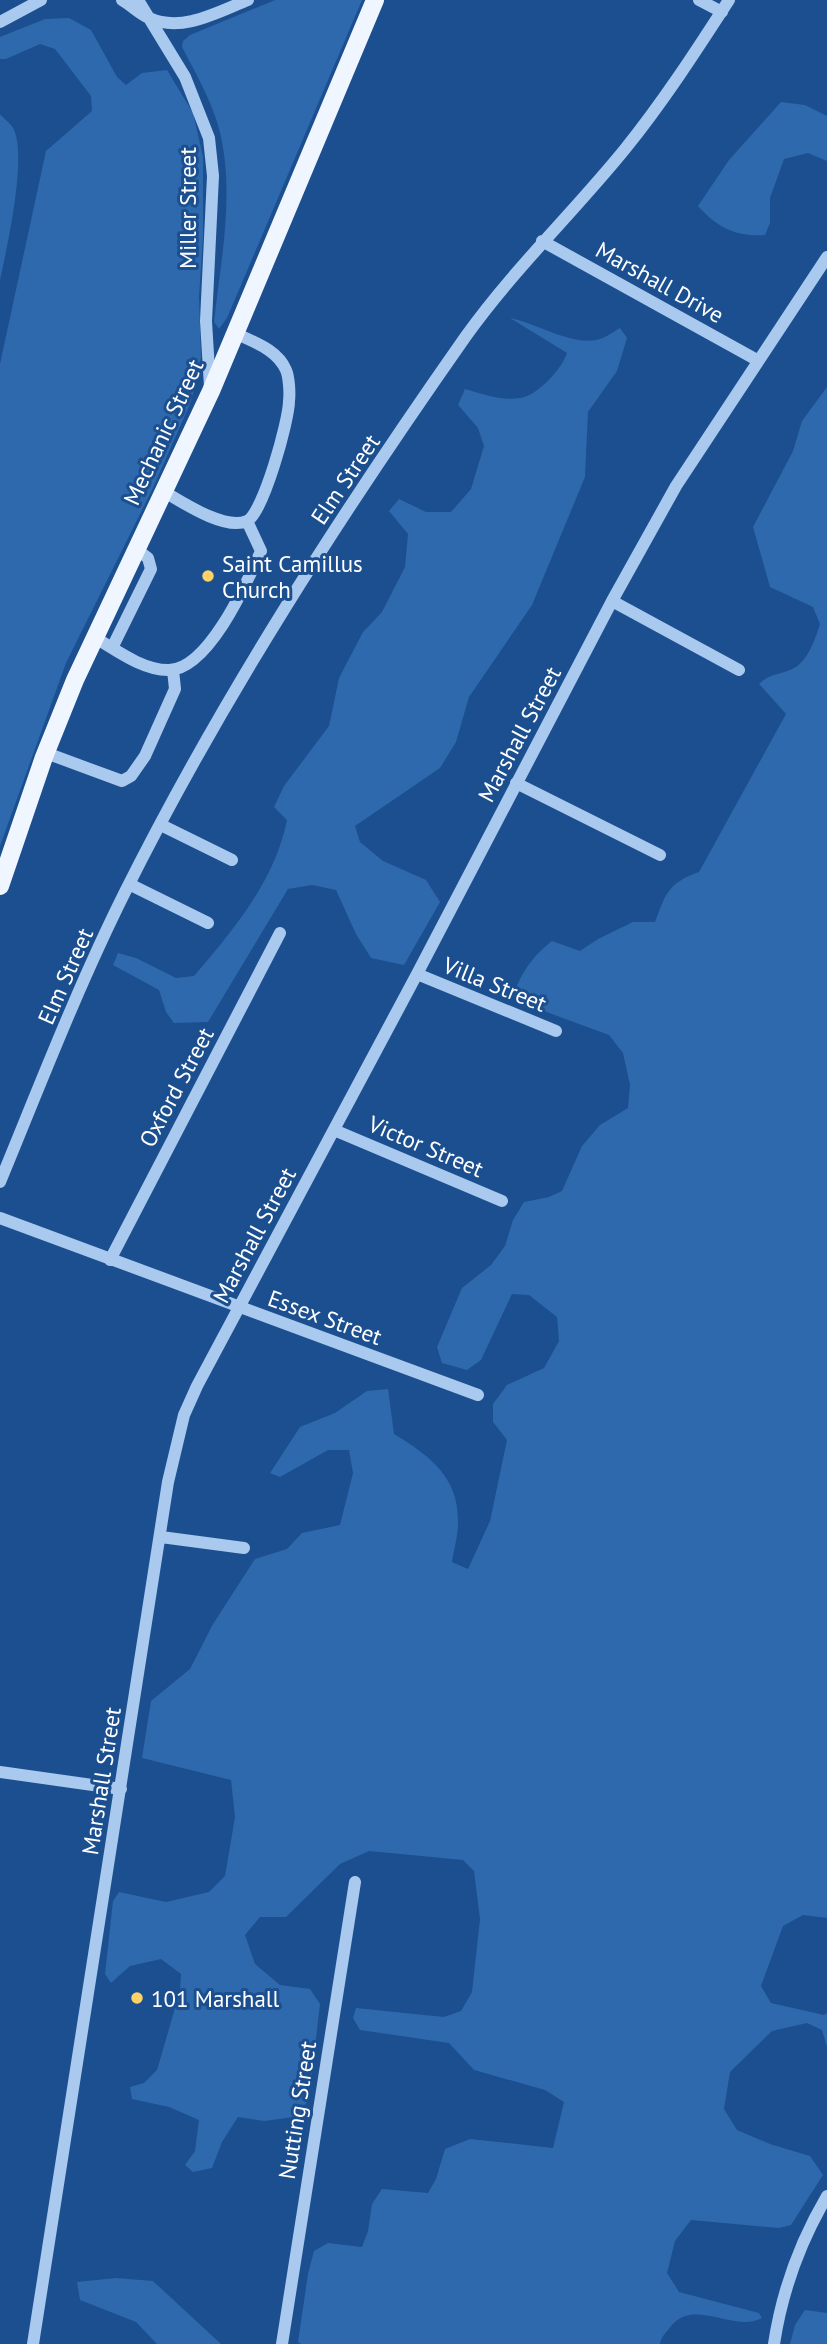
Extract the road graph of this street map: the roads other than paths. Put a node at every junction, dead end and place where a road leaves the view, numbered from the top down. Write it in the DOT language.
graph roads {
  1 [pos="41,0"];
  2 [pos="122,0"];
  3 [pos="138,0"];
  4 [pos="248,0"];
  5 [pos="375,0"];
  6 [pos="699,0"];
  7 [pos="729,0"];
  8 [pos="722,12"];
  9 [pos="149,19"];
  10 [pos="0,22"];
  11 [pos="542,241"];
  12 [pos="827,257"];
  13 [pos="235,333"];
  14 [pos="757,360"];
  15 [pos="211,391"];
  16 [pos="163,491"];
  17 [pos="247,521"];
  18 [pos="136,549"];
  19 [pos="612,601"];
  20 [pos="94,637"];
  21 [pos="113,648"];
  22 [pos="173,670"];
  23 [pos="738,670"];
  24 [pos="46,753"];
  25 [pos="516,783"];
  26 [pos="161,825"];
  27 [pos="660,855"];
  28 [pos="232,860"];
  29 [pos="130,884"];
  30 [pos="0,886"];
  31 [pos="208,923"];
  32 [pos="280,933"];
  33 [pos="418,974"];
  34 [pos="556,1031"];
  35 [pos="334,1130"];
  36 [pos="0,1182"];
  37 [pos="502,1201"];
  38 [pos="4,1223"];
  39 [pos="110,1260"];
  40 [pos="238,1307"];
  41 [pos="478,1395"];
  42 [pos="161,1537"];
  43 [pos="244,1548"];
  44 [pos="0,1772"];
  45 [pos="121,1789"];
  46 [pos="355,1882"];
  47 [pos="827,2196"];
  48 [pos="33,2344"];
  49 [pos="282,2344"];
  50 [pos="774,2344"];
  1 -- 10 [label="street"];
  2 -- 9 [label="street"];
  3 -- 9 [label="street, Miller Street"];
  4 -- 9 [label="street"];
  5 -- 13 [label="main road, Mechanic Street"];
  6 -- 8 [label="street"];
  7 -- 8 [label="street, Elm Street"];
  8 -- 11 [label="street, Elm Street"];
  9 -- 15 [label="street, Miller Street"];
  11 -- 14 [label="street, Marshall Drive"];
  11 -- 26 [label="street, Elm Street"];
  12 -- 14 [label="street, Marshall Street"];
  13 -- 15 [label="main road, Mechanic Street"];
  13 -- 17 [label="street"];
  14 -- 19 [label="street, Marshall Street"];
  15 -- 16 [label="main road, Mechanic Street"];
  16 -- 17 [label="street"];
  16 -- 18 [label="main road, Mechanic Street"];
  17 -- 22 [label="street"];
  18 -- 20 [label="main road, Mechanic Street"];
  18 -- 21 [label="street"];
  19 -- 23 [label="street"];
  19 -- 25 [label="street, Marshall Street"];
  20 -- 21 [label="street"];
  20 -- 24 [label="main road, Mechanic Street"];
  21 -- 22 [label="street"];
  22 -- 24 [label="street"];
  24 -- 30 [label="main road, Mechanic Street"];
  25 -- 27 [label="street"];
  25 -- 33 [label="street, Marshall Street"];
  26 -- 28 [label="street"];
  26 -- 29 [label="street, Elm Street"];
  29 -- 31 [label="street"];
  29 -- 36 [label="street, Elm Street"];
  32 -- 39 [label="street, Oxford Street"];
  33 -- 34 [label="street, Villa Street"];
  33 -- 35 [label="street, Marshall Street"];
  35 -- 37 [label="street, Victor Street"];
  35 -- 40 [label="street, Marshall Street"];
  38 -- 39 [label="street, Essex Street"];
  39 -- 40 [label="street, Essex Street"];
  40 -- 41 [label="street, Essex Street"];
  40 -- 42 [label="street, Marshall Street"];
  42 -- 43 [label="street"];
  42 -- 45 [label="street, Marshall Street"];
  44 -- 45 [label="street"];
  45 -- 48 [label="street, Marshall Street"];
  46 -- 49 [label="street, Nutting Street"];
  47 -- 50 [label="street"];
}
